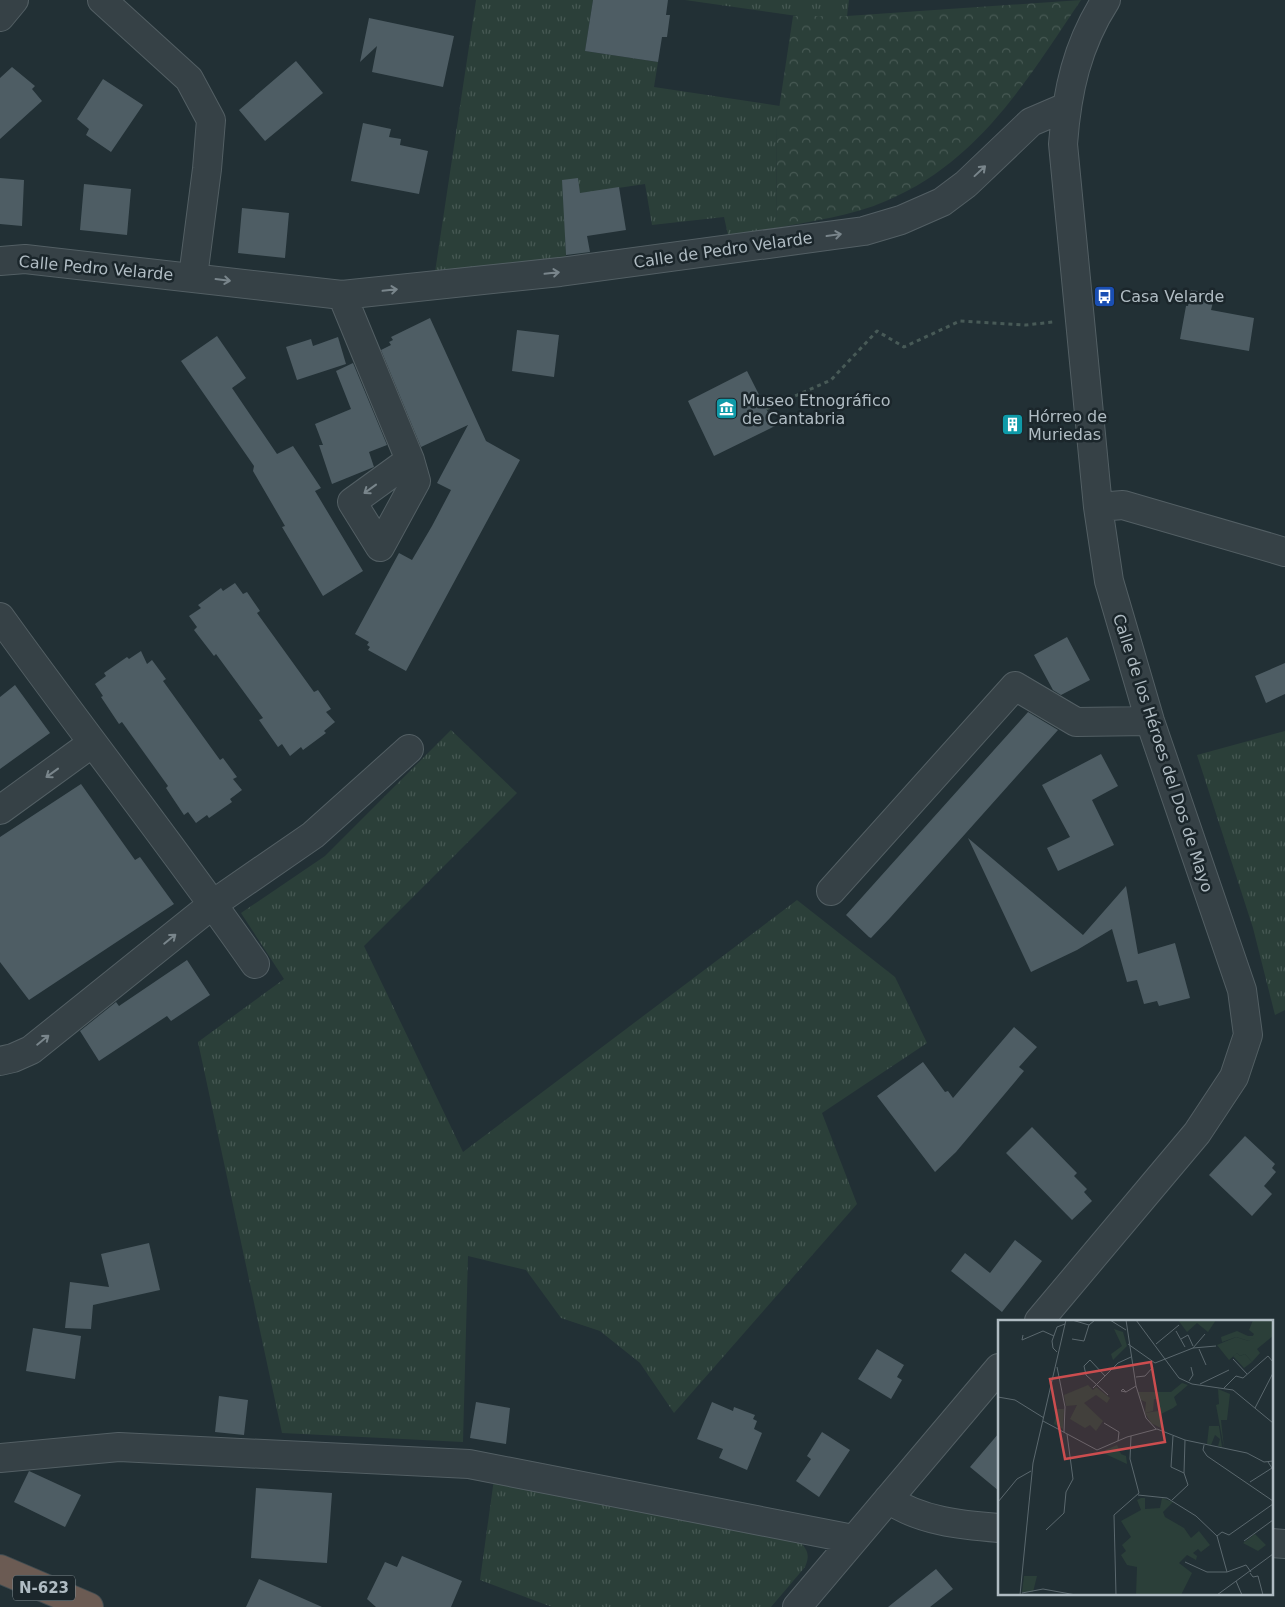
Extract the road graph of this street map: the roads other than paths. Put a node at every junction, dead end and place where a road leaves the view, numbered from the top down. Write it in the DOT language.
graph roads {
  1 [pos="14,0"];
  2 [pos="102,0"];
  3 [pos="1106,0"];
  4 [pos="0,18"];
  5 [pos="1066,107"];
  6 [pos="0,261"];
  7 [pos="193,276"];
  8 [pos="342,295"];
  9 [pos="410,460"];
  10 [pos="1098,507"];
  11 [pos="1285,552"];
  12 [pos="0,618"];
  13 [pos="1150,721"];
  14 [pos="91,744"];
  15 [pos="409,749"];
  16 [pos="0,810"];
  17 [pos="831,892"];
  18 [pos="213,904"];
  19 [pos="255,964"];
  20 [pos="0,1061"];
  21 [pos="1040,1320"];
  22 [pos="998,1369"];
  23 [pos="0,1458"];
  24 [pos="888,1499"];
  25 [pos="998,1528"];
  26 [pos="853,1539"];
  27 [pos="1272,1543"];
  28 [pos="1285,1544"];
  29 [pos="0,1569"];
  30 [pos="89,1607"];
  31 [pos="797,1607"];
  1 -- 4 [label="street"];
  2 -- 7 [label="street, Calle Pedro Velarde"];
  3 -- 5 [label="street, Calle de los Héroes del Dos de Mayo"];
  8 -- 5 [label="street, Calle de Pedro Velarde, one-way"];
  5 -- 10 [label="street, Calle de los Héroes del Dos de Mayo"];
  6 -- 7 [label="street, Calle Pedro Velarde"];
  7 -- 8 [label="street, Calle Pedro Velarde, one-way"];
  8 -- 9 [label="street"];
  10 -- 11 [label="street"];
  10 -- 13 [label="street, Calle de los Héroes del Dos de Mayo"];
  12 -- 14 [label="street"];
  13 -- 17 [label="street"];
  13 -- 21 [label="street, Calle de los Héroes del Dos de Mayo"];
  14 -- 16 [label="street, one-way"];
  14 -- 18 [label="street"];
  15 -- 18 [label="street"];
  18 -- 19 [label="street"];
  20 -- 18 [label="street, one-way"];
  22 -- 24 [label="street"];
  23 -- 26 [label="street"];
  24 -- 25 [label="street"];
  24 -- 26 [label="street"];
  26 -- 31 [label="street"];
  27 -- 28 [label="street"];
  29 -- 30 [label="highway, N-623"];
}
